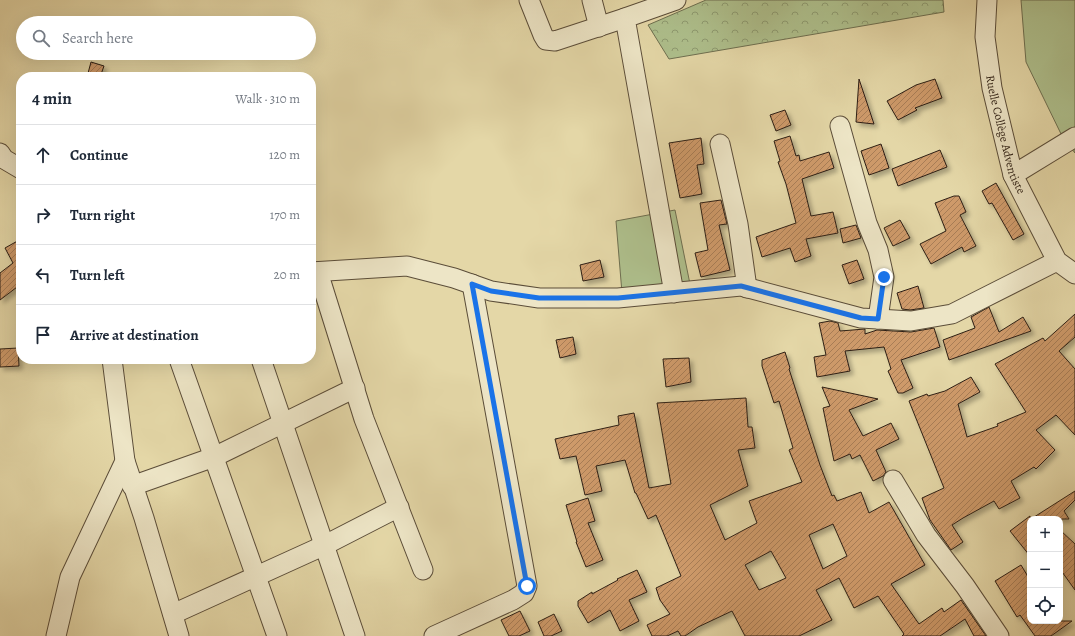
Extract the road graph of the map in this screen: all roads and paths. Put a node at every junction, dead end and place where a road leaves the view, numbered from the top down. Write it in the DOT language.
graph roads {
  1 [pos="529,0"];
  2 [pos="592,0"];
  3 [pos="987,0"];
  4 [pos="668,1"];
  5 [pos="625,18"];
  6 [pos="599,27"];
  7 [pos="840,126"];
  8 [pos="1075,137"];
  9 [pos="720,144"];
  10 [pos="0,153"];
  11 [pos="16,165"];
  12 [pos="1013,175"];
  13 [pos="1057,261"];
  14 [pos="316,272"];
  15 [pos="1075,274"];
  16 [pos="316,275"];
  17 [pos="472,284"];
  18 [pos="747,288"];
  19 [pos="674,293"];
  20 [pos="878,319"];
  21 [pos="113,364"];
  22 [pos="181,364"];
  23 [pos="263,364"];
  24 [pos="355,388"];
  25 [pos="283,422"];
  26 [pos="214,457"];
  27 [pos="125,461"];
  28 [pos="893,480"];
  29 [pos="132,486"];
  30 [pos="398,507"];
  31 [pos="325,545"];
  32 [pos="423,570"];
  33 [pos="256,576"];
  34 [pos="173,614"];
  35 [pos="56,636"];
  36 [pos="179,636"];
  37 [pos="277,636"];
  38 [pos="356,636"];
  39 [pos="434,636"];
  40 [pos="999,636"];
  1 -- 6 [label="street"];
  2 -- 6 [label="street"];
  3 -- 12 [label="street, Ruelle Collège Adventiste"];
  4 -- 5 [label="street"];
  5 -- 6 [label="street"];
  5 -- 19 [label="street"];
  7 -- 20 [label="street"];
  8 -- 12 [label="street"];
  9 -- 18 [label="street"];
  10 -- 11 [label="street"];
  12 -- 13 [label="street, Ruelle Collège Adventiste"];
  13 -- 15 [label="street"];
  13 -- 20 [label="street"];
  14 -- 17 [label="street"];
  16 -- 24 [label="street"];
  17 -- 19 [label="street"];
  17 -- 39 [label="street"];
  18 -- 19 [label="street"];
  18 -- 20 [label="street"];
  21 -- 27 [label="street"];
  22 -- 26 [label="street"];
  23 -- 25 [label="street"];
  24 -- 25 [label="street"];
  24 -- 30 [label="street"];
  25 -- 26 [label="street"];
  25 -- 31 [label="street"];
  26 -- 29 [label="street"];
  26 -- 33 [label="street"];
  27 -- 29 [label="street"];
  27 -- 35 [label="street"];
  28 -- 40 [label="street"];
  29 -- 34 [label="street"];
  30 -- 31 [label="street"];
  30 -- 32 [label="street"];
  31 -- 33 [label="street"];
  31 -- 38 [label="street"];
  33 -- 34 [label="street"];
  33 -- 37 [label="street"];
  34 -- 36 [label="street"];
}
